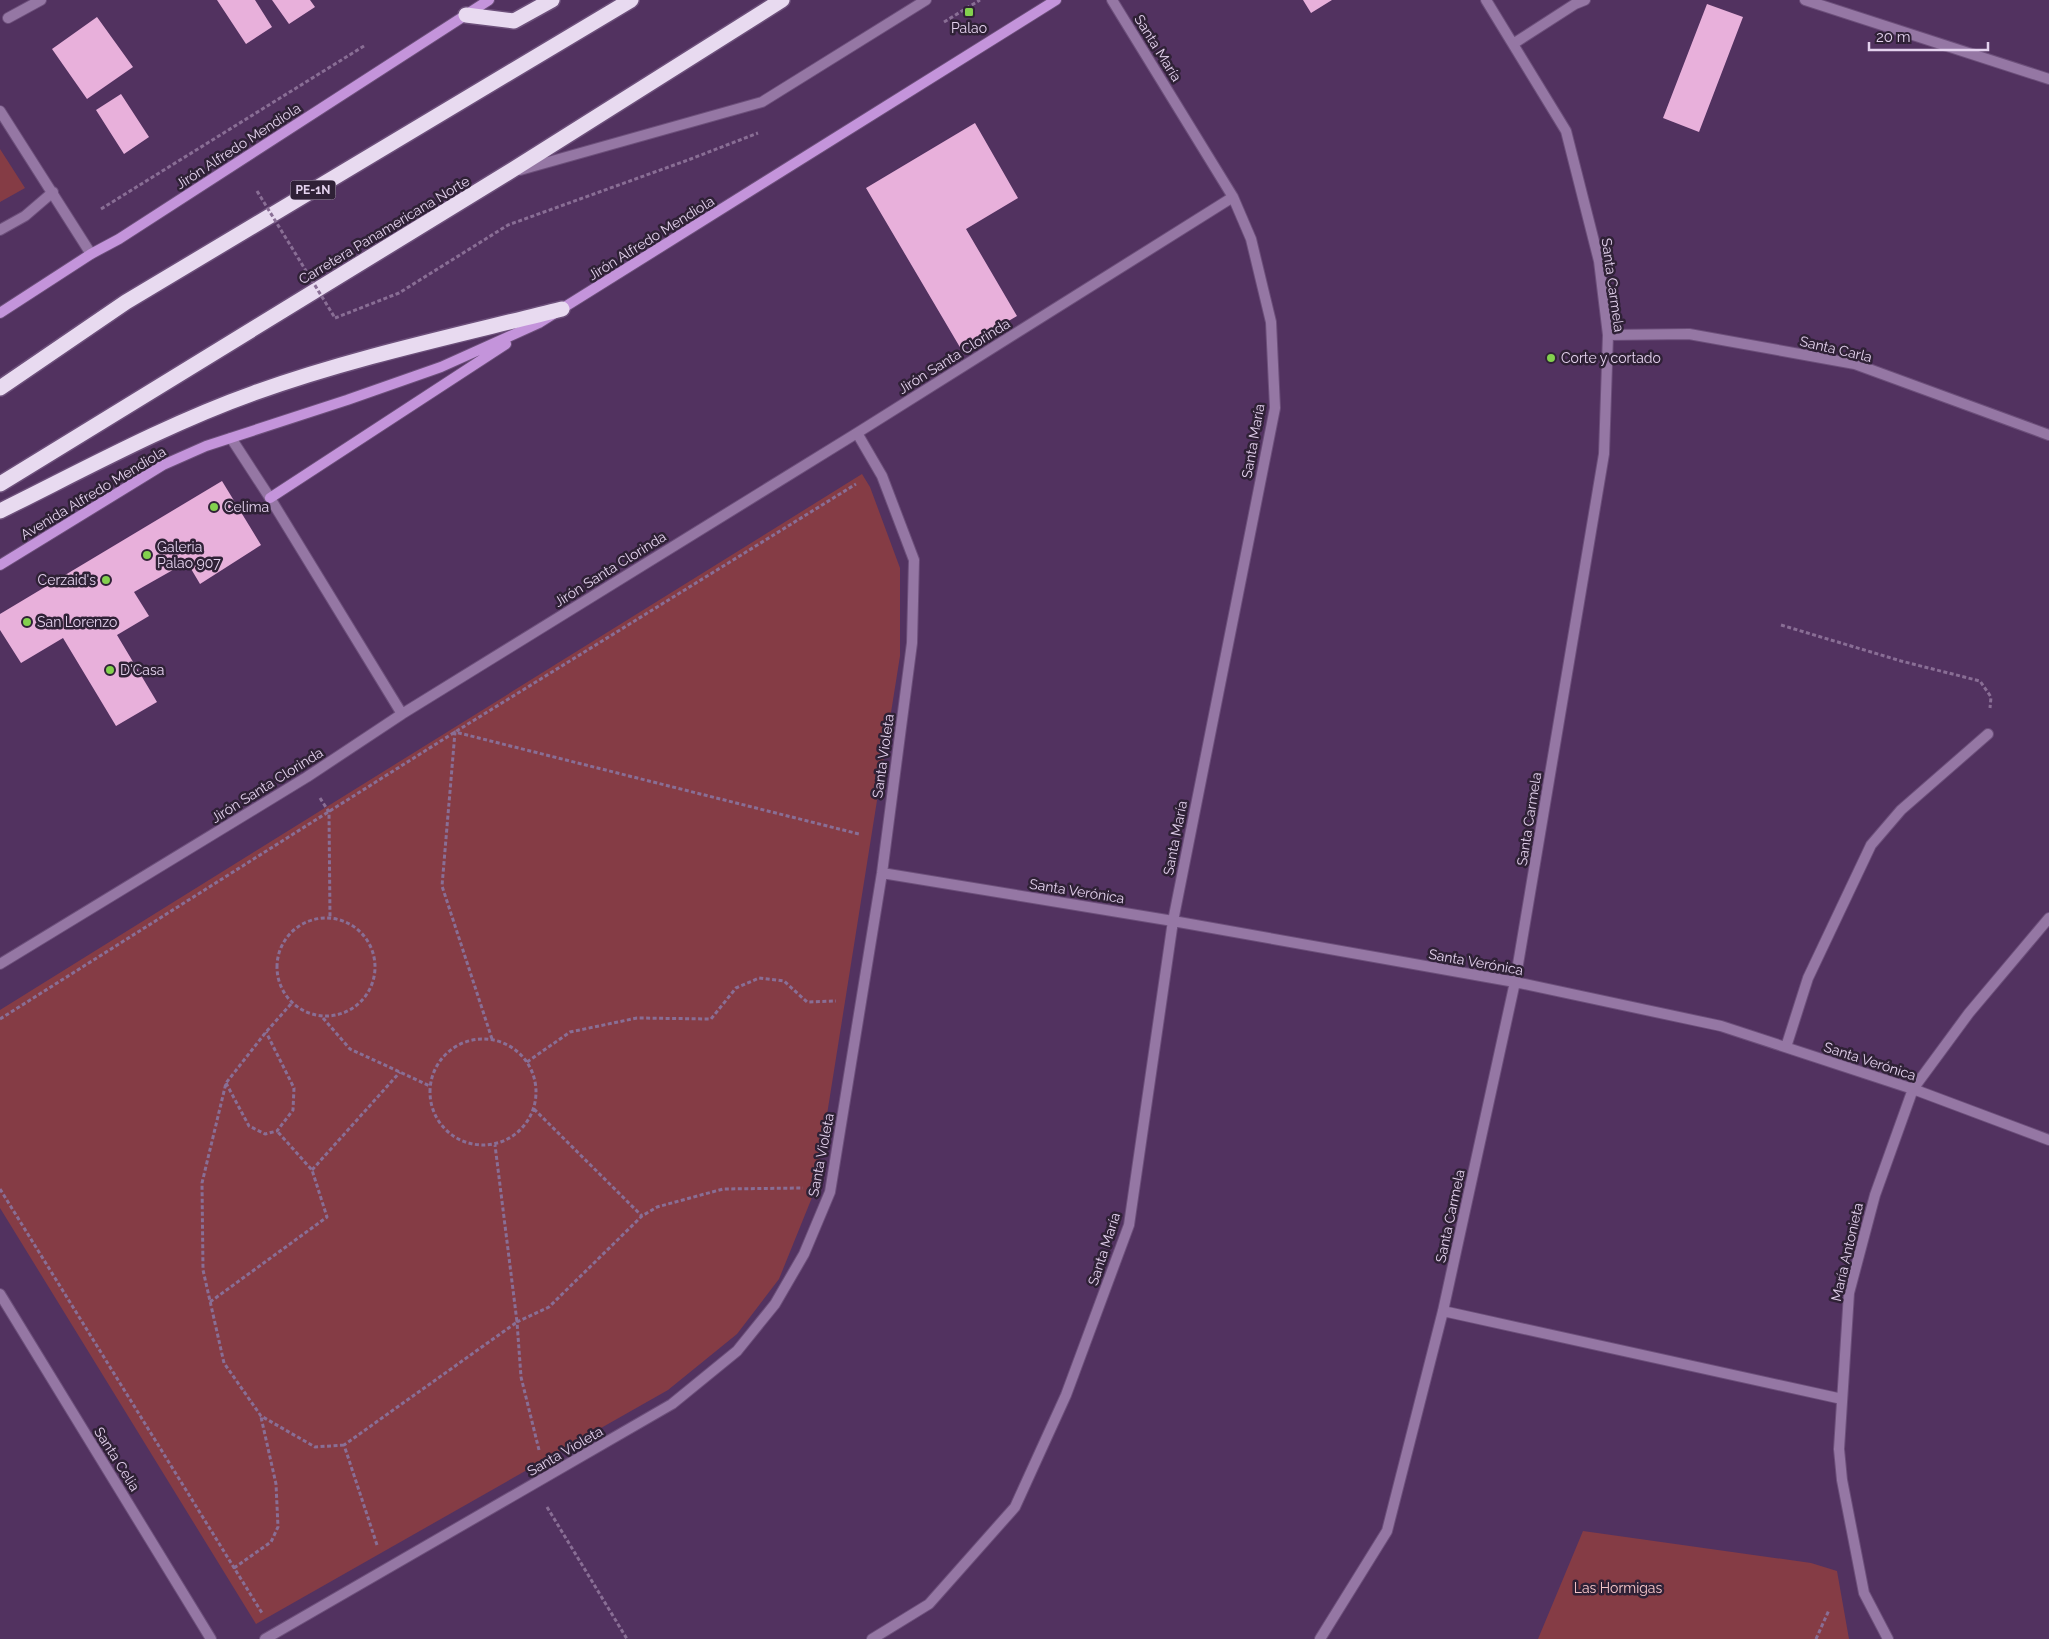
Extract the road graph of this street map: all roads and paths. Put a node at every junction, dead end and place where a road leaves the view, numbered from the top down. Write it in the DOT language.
graph roads {
  1 [pos="41,0"];
  2 [pos="489,0"];
  3 [pos="552,0"];
  4 [pos="631,0"];
  5 [pos="782,0"];
  6 [pos="926,0"];
  7 [pos="1056,0"];
  8 [pos="1112,0"];
  9 [pos="1486,0"];
  10 [pos="1586,0"];
  11 [pos="1805,0"];
  12 [pos="466,15"];
  13 [pos="8,18"];
  14 [pos="372,42"];
  15 [pos="1513,44"];
  16 [pos="2049,79"];
  17 [pos="0,111"];
  18 [pos="509,172"];
  19 [pos="257,191"];
  20 [pos="53,192"];
  21 [pos="1233,197"];
  22 [pos="101,209"];
  23 [pos="0,230"];
  24 [pos="91,254"];
  25 [pos="398,293"];
  26 [pos="562,309"];
  27 [pos="0,313"];
  28 [pos="539,322"];
  29 [pos="1608,335"];
  30 [pos="0,388"];
  31 [pos="857,433"];
  32 [pos="2049,435"];
  33 [pos="231,438"];
  34 [pos="861,481"];
  35 [pos="0,484"];
  36 [pos="270,498"];
  37 [pos="0,512"];
  38 [pos="0,565"];
  39 [pos="1781,625"];
  40 [pos="402,714"];
  41 [pos="455,732"];
  42 [pos="1988,734"];
  43 [pos="307,777"];
  44 [pos="329,812"];
  45 [pos="861,825"];
  46 [pos="882,873"];
  47 [pos="330,918"];
  48 [pos="2049,918"];
  49 [pos="1173,921"];
  50 [pos="0,964"];
  51 [pos="1515,982"];
  52 [pos="291,1004"];
  53 [pos="837,1010"];
  54 [pos="322,1018"];
  55 [pos="0,1019"];
  56 [pos="266,1032"];
  57 [pos="492,1039"];
  58 [pos="1786,1048"];
  59 [pos="527,1062"];
  60 [pos="400,1072"];
  61 [pos="226,1083"];
  62 [pos="430,1086"];
  63 [pos="1913,1089"];
  64 [pos="534,1108"];
  65 [pos="277,1131"];
  66 [pos="2049,1140"];
  67 [pos="495,1145"];
  68 [pos="312,1170"];
  69 [pos="806,1178"];
  70 [pos="804,1188"];
  71 [pos="0,1190"];
  72 [pos="802,1197"];
  73 [pos="642,1216"];
  74 [pos="0,1294"];
  75 [pos="210,1302"];
  76 [pos="1443,1310"];
  77 [pos="517,1322"];
  78 [pos="1842,1399"];
  79 [pos="261,1416"];
  80 [pos="344,1444"];
  81 [pos="548,1446"];
  82 [pos="533,1485"];
  83 [pos="386,1543"];
  84 [pos="234,1568"];
  85 [pos="270,1608"];
  86 [pos="1830,1610"];
  87 [pos="212,1639"];
  88 [pos="265,1639"];
  89 [pos="627,1639"];
  90 [pos="872,1639"];
  91 [pos="1320,1639"];
  92 [pos="1816,1639"];
  93 [pos="1888,1639"];
  1 -- 13 [label="street"];
  2 -- 12 [label="main road, Jirón Alfredo Mendiola"];
  3 -- 12 [label="highway"];
  4 -- 30 [label="highway, PE-1N"];
  5 -- 18 [label="highway, Carretera Panamericana Norte"];
  6 -- 18 [label="street"];
  7 -- 26 [label="main road, Jirón Alfredo Mendiola"];
  8 -- 21 [label="street, Santa María"];
  9 -- 15 [label="street, Santa Carmela"];
  10 -- 15 [label="street"];
  11 -- 16 [label="street"];
  12 -- 24 [label="main road, Jirón Alfredo Mendiola"];
  14 -- 22 [label="path"];
  15 -- 29 [label="street, Santa Carmela"];
  17 -- 20 [label="street"];
  18 -- 35 [label="highway, Carretera Panamericana Norte"];
  19 -- 25 [label="path, bridge"];
  20 -- 23 [label="street"];
  20 -- 24 [label="street"];
  21 -- 31 [label="street, Jirón Santa Clorinda"];
  21 -- 49 [label="street, Santa María"];
  24 -- 27 [label="main road, Jirón Alfredo Mendiola"];
  26 -- 28 [label="main road, Jirón Alfredo Mendiola"];
  26 -- 37 [label="highway"];
  28 -- 33 [label="main road, Jirón Alfredo Mendiola"];
  28 -- 36 [label="main road"];
  29 -- 32 [label="street, Santa Carla"];
  29 -- 51 [label="street, Santa Carmela"];
  31 -- 40 [label="street, Jirón Santa Clorinda"];
  31 -- 46 [label="street, Santa Violeta"];
  33 -- 36 [label="street"];
  33 -- 38 [label="main road, Avenida Alfredo Mendiola"];
  34 -- 41 [label="path"];
  36 -- 40 [label="street"];
  39 -- 42 [label="path"];
  40 -- 43 [label="street, Jirón Santa Clorinda"];
  41 -- 44 [label="path"];
  41 -- 45 [label="path"];
  41 -- 57 [label="path"];
  42 -- 58 [label="street"];
  43 -- 44 [label="path"];
  43 -- 50 [label="street, Jirón Santa Clorinda"];
  44 -- 47 [label="path"];
  44 -- 55 [label="path"];
  46 -- 49 [label="street, Santa Verónica"];
  46 -- 82 [label="street, Santa Violeta"];
  47 -- 52 [label="path"];
  47 -- 54 [label="path"];
  48 -- 63 [label="street, María Antonieta"];
  49 -- 51 [label="street, Santa Verónica"];
  49 -- 90 [label="street, Santa María"];
  51 -- 58 [label="street, Santa Verónica"];
  51 -- 76 [label="street, Santa Carmela"];
  52 -- 54 [label="path"];
  52 -- 56 [label="path"];
  53 -- 59 [label="path"];
  54 -- 60 [label="path"];
  56 -- 61 [label="path"];
  56 -- 65 [label="path"];
  57 -- 59 [label="path"];
  57 -- 62 [label="path"];
  58 -- 63 [label="street, Santa Verónica"];
  59 -- 64 [label="path"];
  60 -- 62 [label="path"];
  60 -- 68 [label="path"];
  61 -- 65 [label="path"];
  61 -- 75 [label="path"];
  62 -- 67 [label="path"];
  63 -- 66 [label="street, Santa Verónica"];
  63 -- 78 [label="street, María Antonieta"];
  64 -- 67 [label="path"];
  64 -- 73 [label="path"];
  65 -- 68 [label="path"];
  67 -- 77 [label="path"];
  68 -- 75 [label="path"];
  69 -- 70 [label="path"];
  70 -- 72 [label="path"];
  70 -- 73 [label="path"];
  71 -- 84 [label="path"];
  73 -- 77 [label="path"];
  74 -- 87 [label="street, Santa Celia"];
  75 -- 79 [label="path"];
  76 -- 78 [label="street"];
  76 -- 91 [label="street, Santa Carmela"];
  77 -- 80 [label="path"];
  77 -- 81 [label="path"];
  78 -- 93 [label="street, María Antonieta"];
  79 -- 80 [label="path"];
  79 -- 84 [label="path"];
  80 -- 83 [label="path"];
  82 -- 88 [label="street, Santa Violeta"];
  82 -- 89 [label="path"];
  84 -- 85 [label="path"];
  86 -- 92 [label="path"];
}
